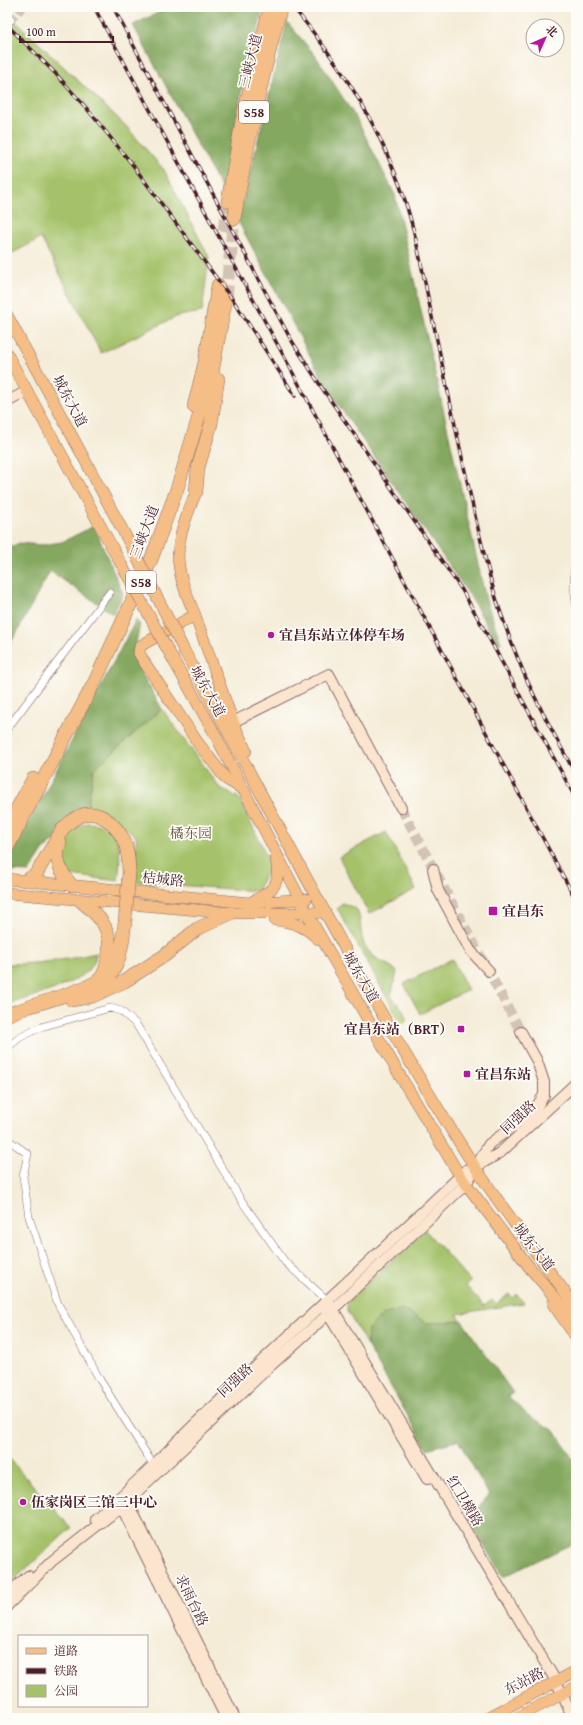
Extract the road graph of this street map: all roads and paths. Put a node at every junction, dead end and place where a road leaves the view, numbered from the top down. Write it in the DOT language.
graph roads {
  1 [pos="270,7"];
  2 [pos="281,7"];
  3 [pos="218,285"];
  4 [pos="7,315"];
  5 [pos="7,354"];
  6 [pos="27,391"];
  7 [pos="7,402"];
  8 [pos="196,492"];
  9 [pos="576,538"];
  10 [pos="110,592"];
  11 [pos="576,603"];
  12 [pos="194,615"];
  13 [pos="233,722"];
  14 [pos="7,729"];
  15 [pos="242,788"];
  16 [pos="401,808"];
  17 [pos="7,827"];
  18 [pos="273,847"];
  19 [pos="7,848"];
  20 [pos="299,864"];
  21 [pos="433,868"];
  22 [pos="127,872"];
  23 [pos="7,879"];
  24 [pos="27,880"];
  25 [pos="71,885"];
  26 [pos="7,893"];
  27 [pos="316,897"];
  28 [pos="300,899"];
  29 [pos="81,901"];
  30 [pos="250,903"];
  31 [pos="325,912"];
  32 [pos="231,913"];
  33 [pos="307,914"];
  34 [pos="123,922"];
  35 [pos="327,948"];
  36 [pos="489,971"];
  37 [pos="100,979"];
  38 [pos="72,1000"];
  39 [pos="7,1015"];
  40 [pos="7,1022"];
  41 [pos="521,1032"];
  42 [pos="7,1048"];
  43 [pos="576,1083"];
  44 [pos="7,1138"];
  45 [pos="476,1167"];
  46 [pos="463,1180"];
  47 [pos="539,1258"];
  48 [pos="530,1268"];
  49 [pos="576,1295"];
  50 [pos="328,1307"];
  51 [pos="576,1307"];
  52 [pos="576,1322"];
  53 [pos="576,1337"];
  54 [pos="154,1466"];
  55 [pos="123,1500"];
  56 [pos="7,1594"];
  57 [pos="7,1606"];
  58 [pos="576,1671"];
  59 [pos="553,1683"];
  60 [pos="576,1686"];
  61 [pos="560,1695"];
  62 [pos="226,1718"];
  63 [pos="235,1718"];
  64 [pos="487,1718"];
  65 [pos="516,1718"];
  66 [pos="566,1718"];
  67 [pos="574,1718"];
  1 -- 2 [label="highway, 三峡大道 / S58"];
  3 -- 17 [label="highway, 三峡大道 / S58"];
  4 -- 20 [label="main road, 城东大道, bridge"];
  5 -- 6 [label="main road"];
  6 -- 7 [label="street"];
  6 -- 15 [label="main road, 城东大道, bridge"];
  8 -- 12 [label="main road"];
  8 -- 19 [label="highway, 三峡大道 / S58"];
  9 -- 11 [label="street"];
  10 -- 14 [label="street"];
  12 -- 13 [label="main road"];
  12 -- 15 [label="main road"];
  13 -- 16 [label="street"];
  13 -- 20 [label="main road"];
  15 -- 18 [label="main road, 城东大道"];
  18 -- 28 [label="main road, 城东大道"];
  18 -- 30 [label="main road"];
  20 -- 27 [label="main road, 城东大道"];
  21 -- 36 [label="street"];
  22 -- 24 [label="highway"];
  22 -- 25 [label="highway"];
  22 -- 34 [label="highway, bridge"];
  23 -- 24 [label="main road, 桔城路"];
  24 -- 25 [label="main road, 桔城路"];
  25 -- 30 [label="main road, 桔城路"];
  26 -- 29 [label="main road, 桔城路"];
  27 -- 28 [label="main road, 桔城路"];
  27 -- 31 [label="main road, 城东大道"];
  28 -- 30 [label="main road, 桔城路"];
  28 -- 33 [label="main road, 城东大道"];
  29 -- 32 [label="main road, 桔城路"];
  29 -- 37 [label="highway"];
  31 -- 33 [label="main road, 桔城路"];
  31 -- 45 [label="main road, 城东大道"];
  32 -- 33 [label="main road, 桔城路"];
  32 -- 35 [label="main road"];
  32 -- 38 [label="highway"];
  33 -- 35 [label="main road, 城东大道"];
  34 -- 37 [label="highway"];
  34 -- 38 [label="highway"];
  35 -- 46 [label="main road, 城东大道"];
  37 -- 39 [label="highway"];
  38 -- 40 [label="highway"];
  41 -- 45 [label="street"];
  42 -- 50 [label="street"];
  43 -- 45 [label="street, 同强路"];
  44 -- 54 [label="street"];
  45 -- 46 [label="street, 同强路"];
  45 -- 47 [label="main road, 城东大道"];
  46 -- 48 [label="main road, 城东大道"];
  46 -- 50 [label="street, 同强路"];
  47 -- 49 [label="main road"];
  47 -- 51 [label="main road, 城东大道"];
  48 -- 52 [label="main road, 城东大道"];
  48 -- 53 [label="main road"];
  50 -- 54 [label="street, 同强路"];
  50 -- 55 [label="street, 同强路"];
  50 -- 59 [label="street, 红卫横路"];
  54 -- 55 [label="street, 同强路"];
  55 -- 56 [label="street, 同强路"];
  55 -- 57 [label="street, 同强路"];
  55 -- 62 [label="street, 求雨台路"];
  55 -- 63 [label="street, 求雨台路"];
  58 -- 59 [label="main road, 东站路"];
  59 -- 61 [label="street, 红卫横路"];
  59 -- 64 [label="main road, 东站路"];
  60 -- 61 [label="main road, 东站路"];
  61 -- 65 [label="main road, 东站路"];
  61 -- 66 [label="street, 红卫横路"];
  61 -- 67 [label="street, 红卫横路"];
}
